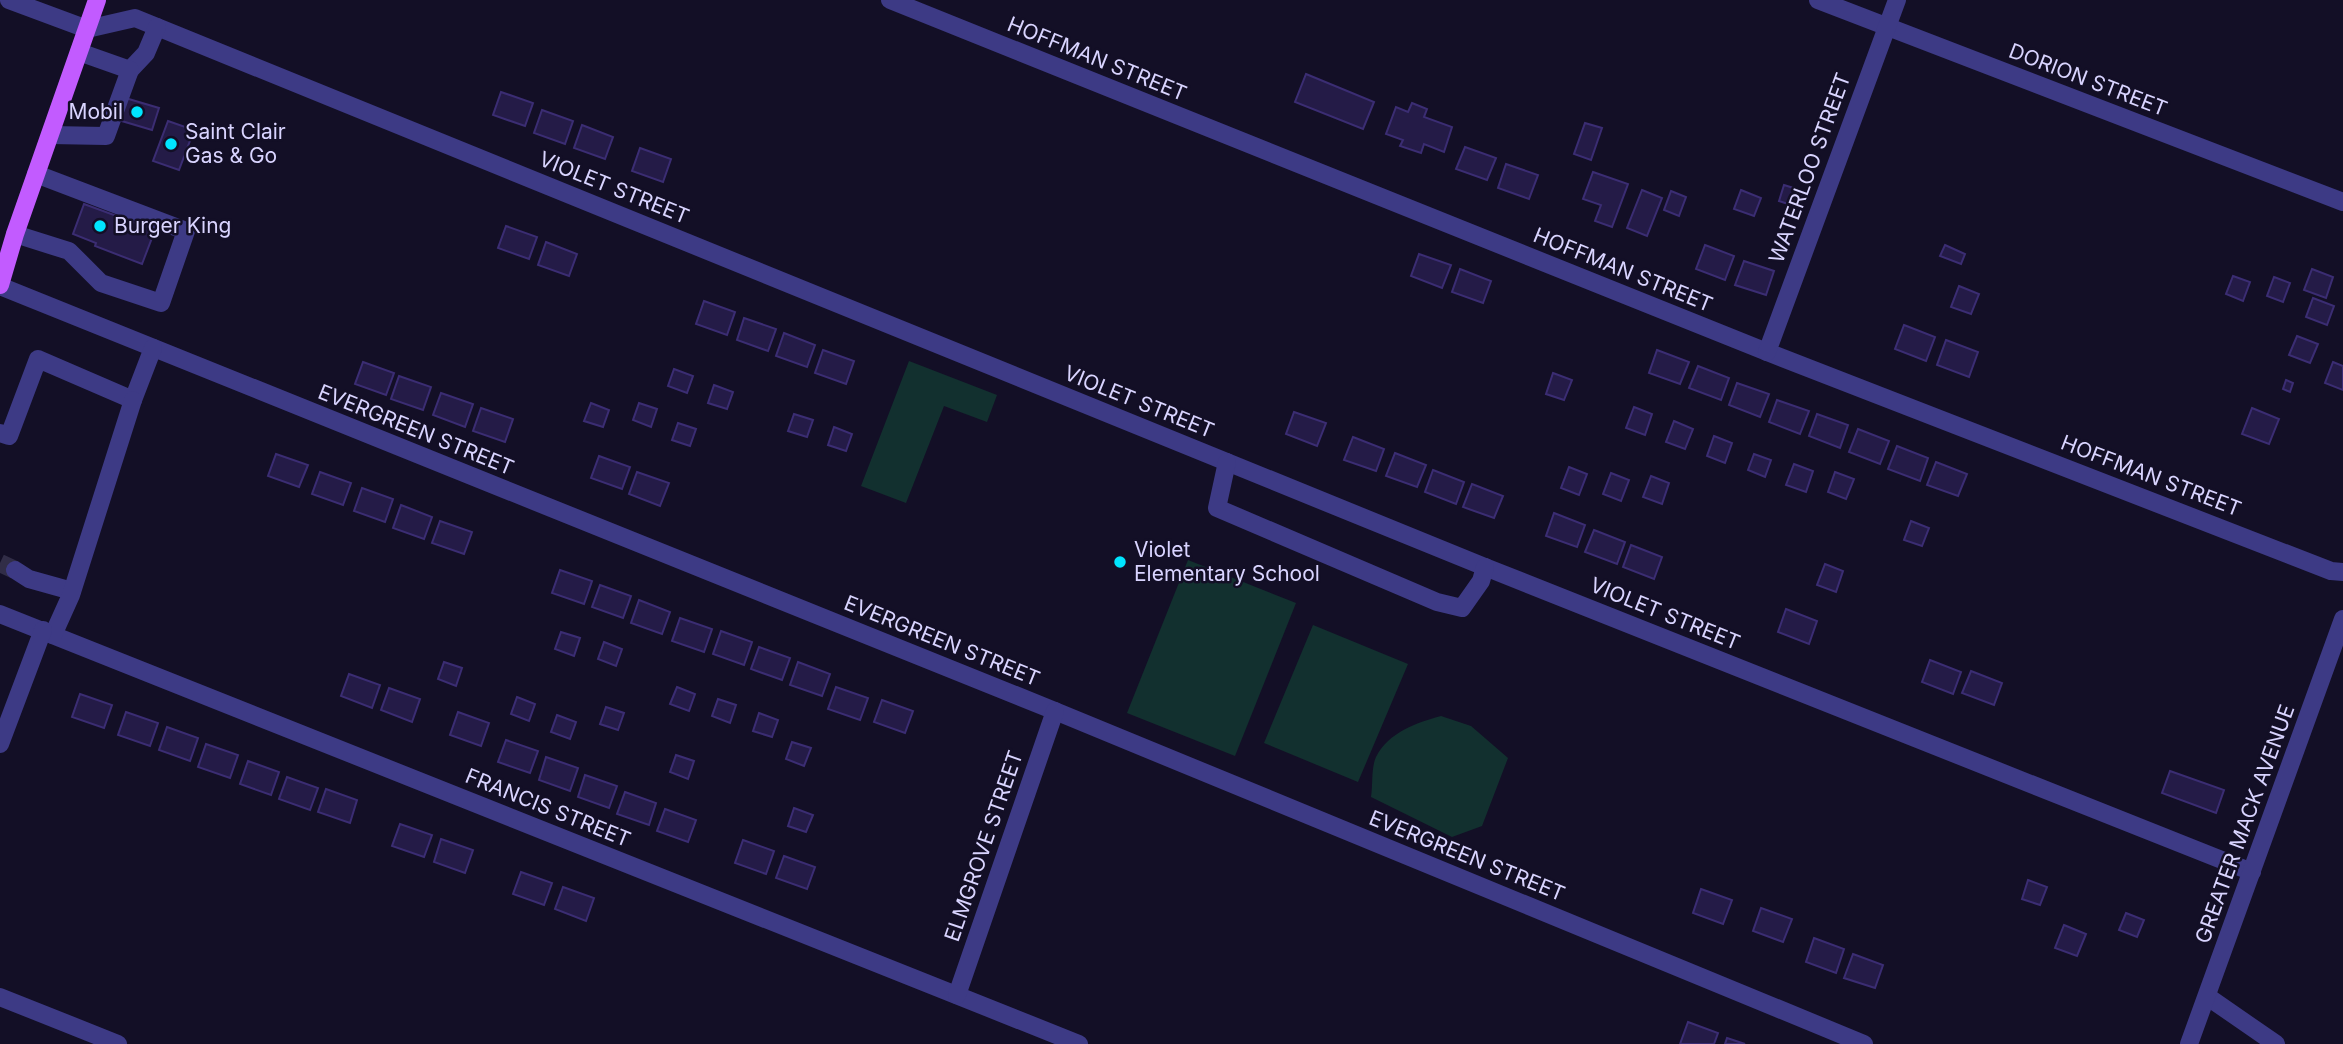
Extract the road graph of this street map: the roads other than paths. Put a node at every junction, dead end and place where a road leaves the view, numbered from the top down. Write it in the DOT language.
graph roads {
  1 [pos="9,0"];
  2 [pos="97,0"];
  3 [pos="890,0"];
  4 [pos="1818,0"];
  5 [pos="1896,0"];
  6 [pos="157,27"];
  7 [pos="1886,27"];
  8 [pos="87,29"];
  9 [pos="79,52"];
  10 [pos="130,70"];
  11 [pos="50,135"];
  12 [pos="36,174"];
  13 [pos="2343,202"];
  14 [pos="15,234"];
  15 [pos="0,285"];
  16 [pos="153,348"];
  17 [pos="1767,352"];
  18 [pos="133,400"];
  19 [pos="3,437"];
  20 [pos="1227,462"];
  21 [pos="1485,567"];
  22 [pos="15,570"];
  23 [pos="2343,572"];
  24 [pos="72,591"];
  25 [pos="0,614"];
  26 [pos="2343,619"];
  27 [pos="48,633"];
  28 [pos="1055,711"];
  29 [pos="0,744"];
  30 [pos="2252,872"];
  31 [pos="957,995"];
  32 [pos="0,997"];
  33 [pos="2208,997"];
  34 [pos="118,1044"];
  35 [pos="1079,1044"];
  36 [pos="1864,1044"];
  37 [pos="2189,1044"];
  38 [pos="2276,1044"];
  1 -- 8 [label="street"];
  2 -- 8 [label="main road"];
  3 -- 17 [label="street, HOFFMAN STREET"];
  4 -- 7 [label="street, DORION STREET"];
  5 -- 7 [label="street, WATERLOO STREET"];
  6 -- 8 [label="street, VIOLET STREET"];
  6 -- 10 [label="street"];
  6 -- 20 [label="street, VIOLET STREET"];
  7 -- 13 [label="street, DORION STREET"];
  7 -- 17 [label="street, WATERLOO STREET"];
  8 -- 9 [label="main road"];
  9 -- 10 [label="street"];
  9 -- 11 [label="main road"];
  10 -- 11 [label="street"];
  11 -- 12 [label="main road"];
  12 -- 14 [label="main road"];
  12 -- 14 [label="street"];
  14 -- 15 [label="main road"];
  15 -- 16 [label="street, EVERGREEN STREET"];
  16 -- 18 [label="street"];
  16 -- 28 [label="street, EVERGREEN STREET"];
  17 -- 23 [label="street, HOFFMAN STREET"];
  18 -- 19 [label="street"];
  18 -- 24 [label="street"];
  20 -- 21 [label="street, VIOLET STREET"];
  20 -- 21 [label="street"];
  21 -- 30 [label="street, VIOLET STREET"];
  22 -- 24 [label="street"];
  24 -- 27 [label="street"];
  25 -- 27 [label="street, FRANCIS STREET"];
  26 -- 30 [label="street, GREATER MACK AVENUE"];
  27 -- 29 [label="street"];
  27 -- 31 [label="street, FRANCIS STREET"];
  28 -- 31 [label="street, ELMGROVE STREET"];
  28 -- 36 [label="street, EVERGREEN STREET"];
  30 -- 33 [label="street, GREATER MACK AVENUE"];
  31 -- 35 [label="street, FRANCIS STREET"];
  32 -- 34 [label="street"];
  33 -- 37 [label="street, GREATER MACK AVENUE"];
  33 -- 38 [label="street"];
}
